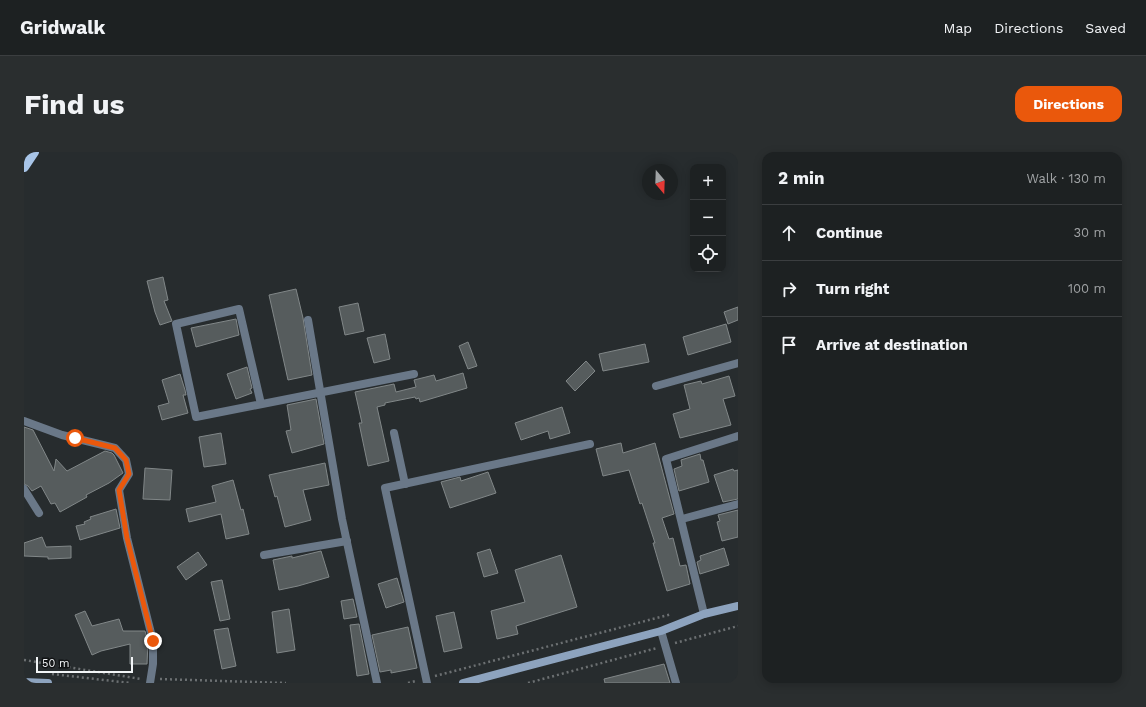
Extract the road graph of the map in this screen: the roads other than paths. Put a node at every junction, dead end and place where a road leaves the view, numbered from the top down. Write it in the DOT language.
graph roads {
  1 [pos="34,152"];
  2 [pos="24,167"];
  3 [pos="308,320"];
  4 [pos="738,364"];
  5 [pos="414,374"];
  6 [pos="656,386"];
  7 [pos="320,393"];
  8 [pos="261,404"];
  9 [pos="24,421"];
  10 [pos="394,433"];
  11 [pos="738,436"];
  12 [pos="590,444"];
  13 [pos="405,484"];
  14 [pos="24,489"];
  15 [pos="738,504"];
  16 [pos="39,513"];
  17 [pos="682,518"];
  18 [pos="347,541"];
  19 [pos="264,555"];
  20 [pos="738,606"];
  21 [pos="704,614"];
  22 [pos="661,631"];
  23 [pos="427,680"];
  24 [pos="24,682"];
  25 [pos="48,683"];
  26 [pos="150,683"];
  27 [pos="377,683"];
  28 [pos="462,683"];
  29 [pos="676,683"];
  1 -- 2 [label="main road"];
  3 -- 7 [label="street"];
  4 -- 6 [label="street"];
  5 -- 7 [label="street"];
  7 -- 8 [label="street"];
  7 -- 18 [label="street"];
  8 -- 8 [label="street"];
  9 -- 26 [label="street"];
  10 -- 13 [label="street"];
  11 -- 17 [label="street"];
  12 -- 13 [label="street"];
  13 -- 23 [label="street"];
  14 -- 16 [label="street"];
  15 -- 17 [label="street"];
  17 -- 21 [label="street"];
  18 -- 19 [label="street"];
  18 -- 27 [label="street"];
  20 -- 21 [label="main road"];
  21 -- 22 [label="main road"];
  22 -- 28 [label="main road"];
  22 -- 29 [label="street"];
  24 -- 25 [label="main road"];
}
